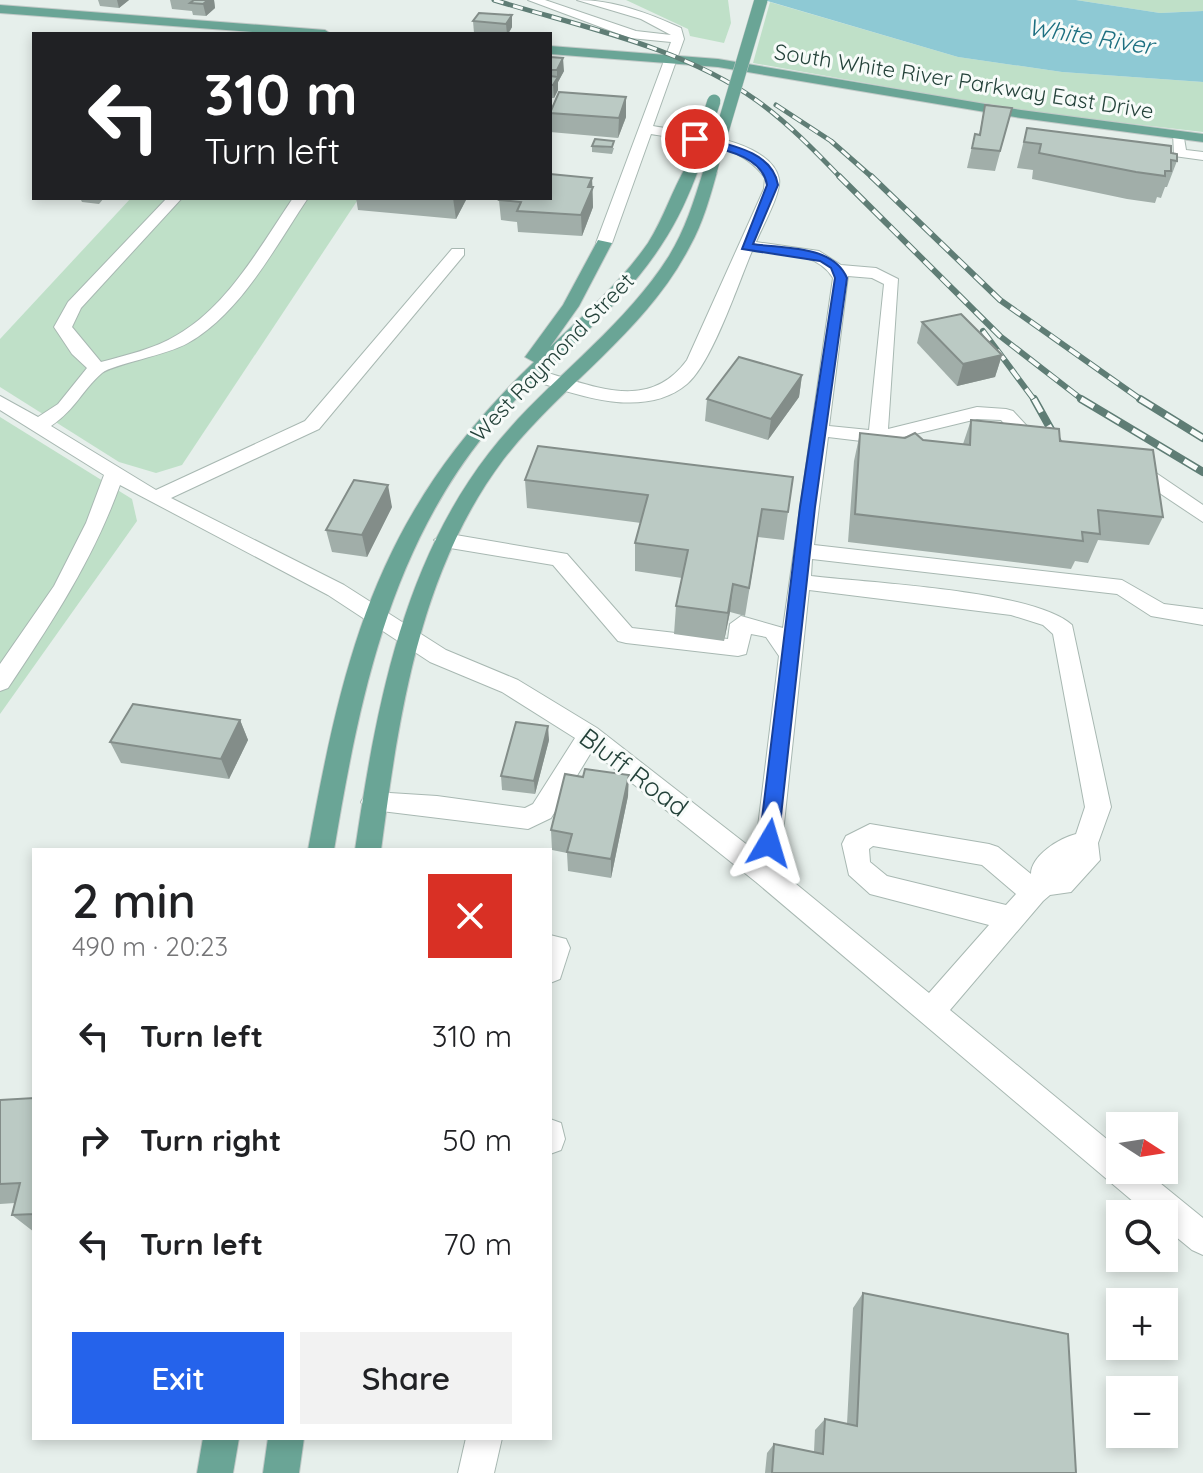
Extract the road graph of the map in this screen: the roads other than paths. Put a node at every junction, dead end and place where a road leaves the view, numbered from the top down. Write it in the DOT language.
graph roads {
  1 [pos="534,0"];
  2 [pos="583,0"];
  3 [pos="616,0"];
  4 [pos="746,0"];
  5 [pos="761,0"];
  6 [pos="0,9"];
  7 [pos="645,16"];
  8 [pos="299,32"];
  9 [pos="678,39"];
  10 [pos="552,50"];
  11 [pos="672,58"];
  12 [pos="720,74"];
  13 [pos="648,129"];
  14 [pos="1178,135"];
  15 [pos="1203,138"];
  16 [pos="1203,156"];
  17 [pos="701,170"];
  18 [pos="173,200"];
  19 [pos="300,200"];
  20 [pos="604,243"];
  21 [pos="746,246"];
  22 [pos="458,252"];
  23 [pos="839,270"];
  24 [pos="97,368"];
  25 [pos="533,374"];
  26 [pos="562,384"];
  27 [pos="0,402"];
  28 [pos="499,408"];
  29 [pos="38,426"];
  30 [pos="818,430"];
  31 [pos="878,437"];
  32 [pos="1061,444"];
  33 [pos="1117,465"];
  34 [pos="124,479"];
  35 [pos="155,498"];
  36 [pos="1203,515"];
  37 [pos="444,540"];
  38 [pos="803,551"];
  39 [pos="800,582"];
  40 [pos="373,611"];
  41 [pos="1203,617"];
  42 [pos="407,634"];
  43 [pos="792,657"];
  44 [pos="0,682"];
  45 [pos="589,735"];
  46 [pos="374,802"];
  47 [pos="321,848"];
  48 [pos="368,848"];
  49 [pos="765,874"];
  50 [pos="1040,888"];
  51 [pos="1010,918"];
  52 [pos="929,1013"];
  53 [pos="1203,1239"];
  54 [pos="221,1440"];
  55 [pos="286,1440"];
  56 [pos="484,1440"];
  57 [pos="215,1473"];
  58 [pos="281,1473"];
  59 [pos="476,1473"];
  1 -- 9 [label="street"];
  2 -- 7 [label="street"];
  3 -- 7 [label="street"];
  4 -- 12 [label="main road, West Raymond Street"];
  5 -- 17 [label="main road, West Raymond Street, bridge"];
  6 -- 8 [label="main road"];
  7 -- 9 [label="street"];
  9 -- 11 [label="street"];
  10 -- 11 [label="main road, South White River Parkway East Drive"];
  11 -- 12 [label="main road, South White River Parkway East Drive"];
  11 -- 13 [label="street"];
  12 -- 14 [label="main road, South White River Parkway East Drive"];
  12 -- 17 [label="main road, West Raymond Street, bridge"];
  13 -- 20 [label="street"];
  13 -- 21 [label="street"];
  14 -- 15 [label="main road, South White River Parkway East Drive"];
  14 -- 16 [label="street"];
  17 -- 25 [label="main road, West Raymond Street"];
  17 -- 26 [label="main road, West Raymond Street"];
  18 -- 24 [label="street"];
  19 -- 24 [label="street"];
  20 -- 28 [label="main road"];
  21 -- 23 [label="street"];
  21 -- 26 [label="street"];
  22 -- 35 [label="street"];
  23 -- 30 [label="street"];
  23 -- 31 [label="street"];
  24 -- 29 [label="street"];
  25 -- 26 [label="street"];
  25 -- 28 [label="main road, West Raymond Street"];
  26 -- 37 [label="main road, West Raymond Street"];
  27 -- 29 [label="street, Bluff Road"];
  28 -- 40 [label="main road, West Raymond Street"];
  29 -- 34 [label="street, Bluff Road"];
  30 -- 31 [label="street"];
  30 -- 38 [label="street"];
  31 -- 32 [label="street"];
  33 -- 36 [label="street"];
  34 -- 35 [label="street, Bluff Road"];
  34 -- 44 [label="street"];
  35 -- 40 [label="street, Bluff Road"];
  37 -- 42 [label="main road, West Raymond Street"];
  37 -- 43 [label="street"];
  38 -- 39 [label="street"];
  38 -- 41 [label="street"];
  39 -- 43 [label="street"];
  39 -- 50 [label="street"];
  40 -- 42 [label="street, Bluff Road"];
  40 -- 47 [label="main road, West Raymond Street"];
  42 -- 45 [label="street, Bluff Road"];
  42 -- 46 [label="main road, West Raymond Street"];
  43 -- 49 [label="street"];
  45 -- 46 [label="street"];
  45 -- 49 [label="street, Bluff Road"];
  46 -- 48 [label="main road, West Raymond Street"];
  49 -- 52 [label="street, Bluff Road"];
  50 -- 51 [label="street"];
  50 -- 51 [label="street"];
  51 -- 52 [label="street"];
  52 -- 53 [label="street, Bluff Road"];
  54 -- 57 [label="main road"];
  55 -- 58 [label="main road"];
  56 -- 59 [label="street"];
}
